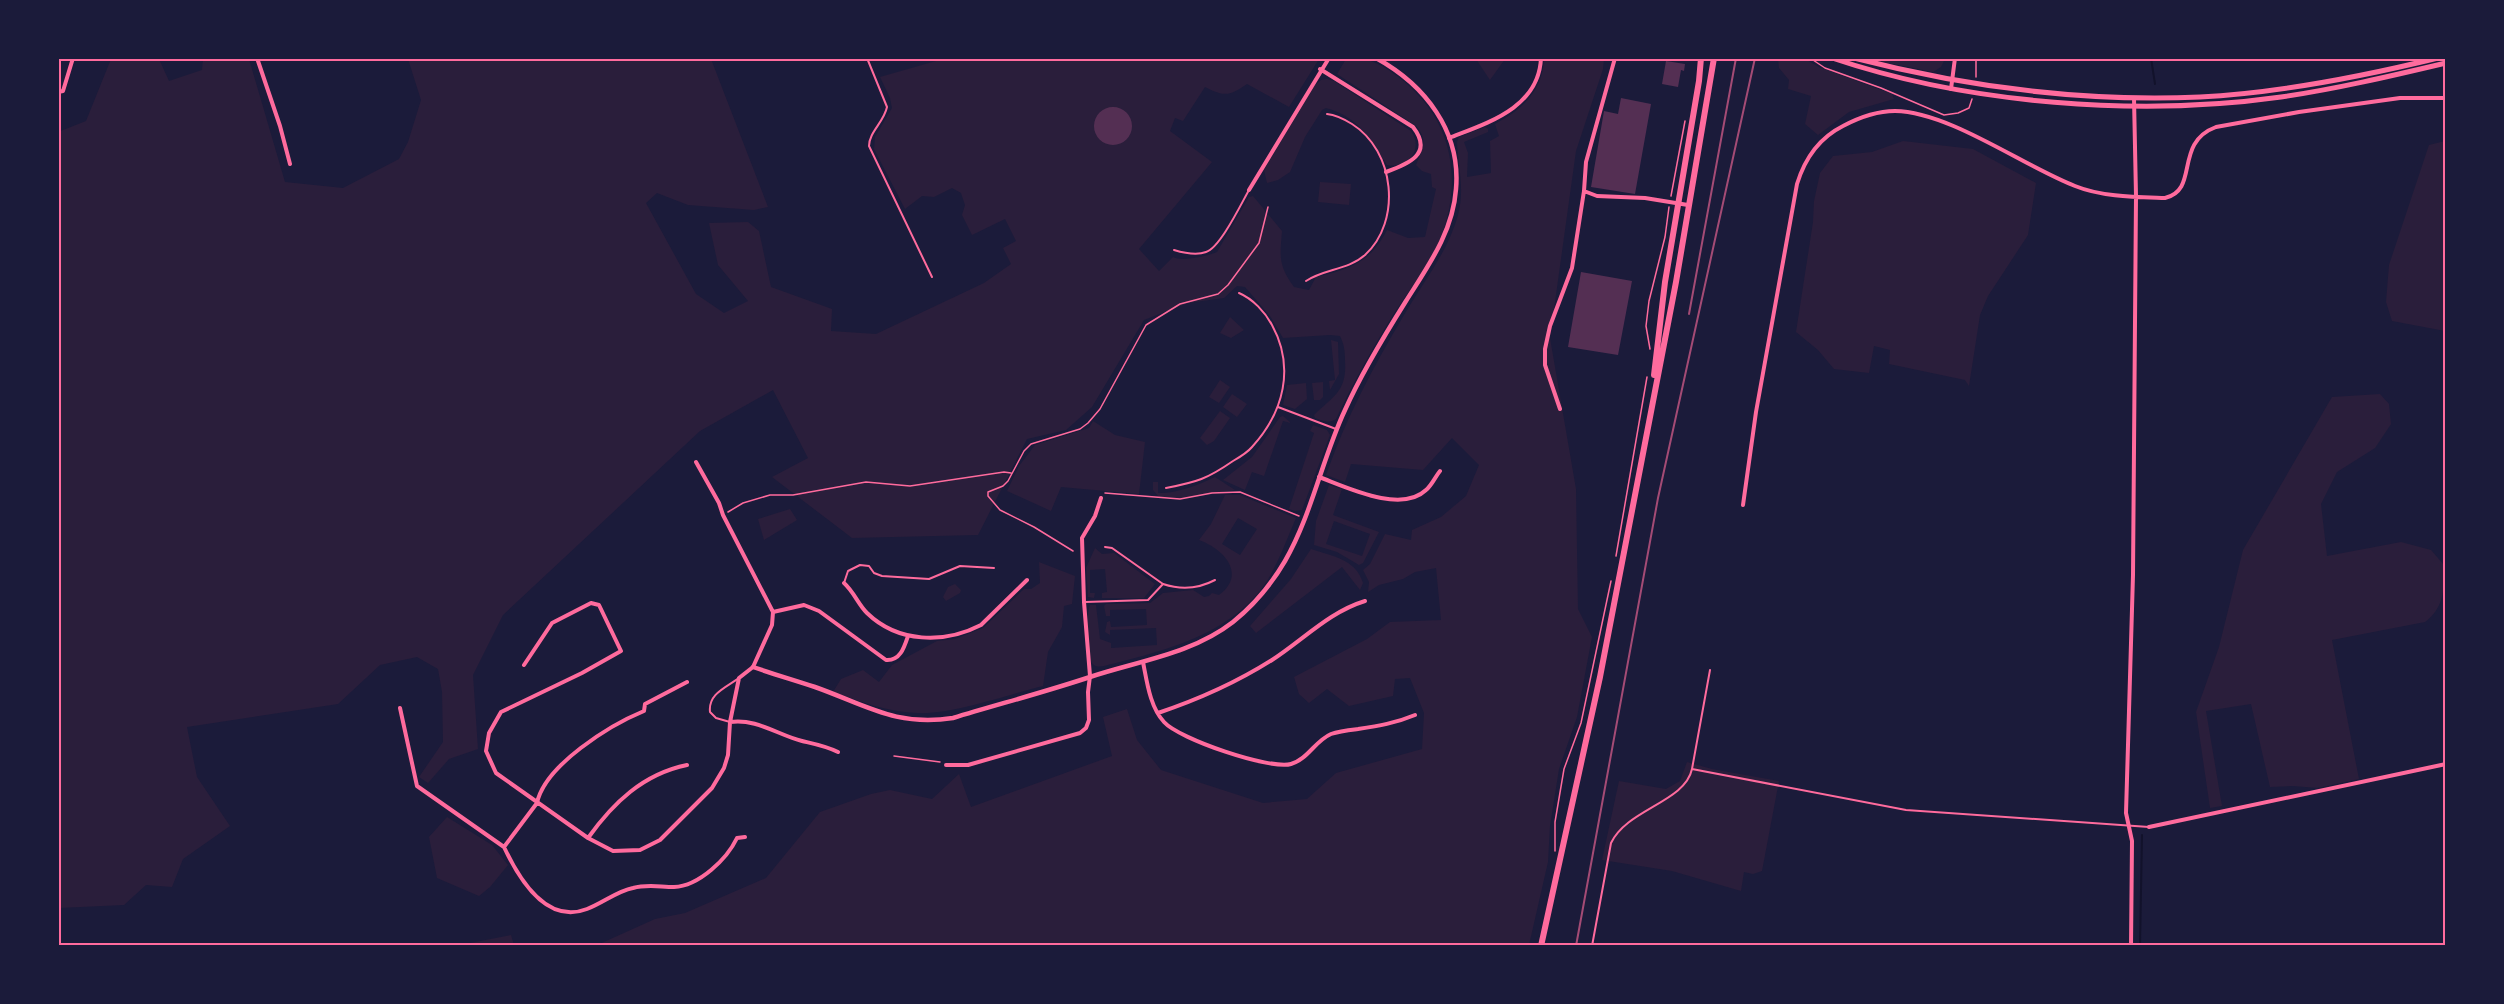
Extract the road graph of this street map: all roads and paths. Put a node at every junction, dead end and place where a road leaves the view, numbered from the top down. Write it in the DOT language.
graph roads {
  1 [pos="72,58"];
  2 [pos="256,58"];
  3 [pos="867,58"];
  4 [pos="1329,58"];
  5 [pos="1376,58"];
  6 [pos="1541,58"];
  7 [pos="1615,58"];
  8 [pos="1701,58"];
  9 [pos="1714,58"];
  10 [pos="1810,58"];
  11 [pos="1832,58"];
  12 [pos="1854,58"];
  13 [pos="1955,58"];
  14 [pos="1976,58"];
  15 [pos="2438,58"];
  16 [pos="2445,63"];
  17 [pos="1320,69"];
  18 [pos="1976,77"];
  19 [pos="1952,80"];
  20 [pos="1951,89"];
  21 [pos="58,92"];
  22 [pos="1972,97"];
  23 [pos="2134,98"];
  24 [pos="2445,98"];
  25 [pos="2134,107"];
  26 [pos="1327,114"];
  27 [pos="1687,116"];
  28 [pos="1449,138"];
  29 [pos="290,164"];
  30 [pos="1386,172"];
  31 [pos="1249,190"];
  32 [pos="1584,191"];
  33 [pos="2136,196"];
  34 [pos="1670,202"];
  35 [pos="1679,203"];
  36 [pos="1689,205"];
  37 [pos="1268,207"];
  38 [pos="1174,250"];
  39 [pos="932,277"];
  40 [pos="1306,281"];
  41 [pos="1239,294"];
  42 [pos="1651,354"];
  43 [pos="1647,377"];
  44 [pos="1652,398"];
  45 [pos="1278,407"];
  46 [pos="1560,409"];
  47 [pos="1336,429"];
  48 [pos="696,462"];
  49 [pos="1440,471"];
  50 [pos="1012,474"];
  51 [pos="1319,477"];
  52 [pos="1166,488"];
  53 [pos="1101,495"];
  54 [pos="1743,505"];
  55 [pos="723,515"];
  56 [pos="1304,518"];
  57 [pos="1105,547"];
  58 [pos="1073,551"];
  59 [pos="1616,557"];
  60 [pos="994,568"];
  61 [pos="1612,576"];
  62 [pos="1028,580"];
  63 [pos="1215,580"];
  64 [pos="844,583"];
  65 [pos="1163,584"];
  66 [pos="1365,601"];
  67 [pos="1084,602"];
  68 [pos="773,612"];
  69 [pos="908,636"];
  70 [pos="1143,662"];
  71 [pos="524,665"];
  72 [pos="753,667"];
  73 [pos="1710,670"];
  74 [pos="1090,676"];
  75 [pos="739,678"];
  76 [pos="687,682"];
  77 [pos="400,708"];
  78 [pos="1158,713"];
  79 [pos="1415,715"];
  80 [pos="730,722"];
  81 [pos="838,752"];
  82 [pos="894,756"];
  83 [pos="2445,764"];
  84 [pos="687,765"];
  85 [pos="946,765"];
  86 [pos="1692,769"];
  87 [pos="537,803"];
  88 [pos="2127,826"];
  89 [pos="2149,827"];
  90 [pos="745,837"];
  91 [pos="588,838"];
  92 [pos="504,847"];
  93 [pos="1554,856"];
  94 [pos="1541,945"];
  95 [pos="1592,945"];
  96 [pos="2131,945"];
  1 -- 21 [label="street"];
  2 -- 29 [label="street"];
  3 -- 39 [label="lane"];
  4 -- 17 [label="street"];
  5 -- 28 [label="street"];
  6 -- 28 [label="street"];
  7 -- 32 [label="street"];
  8 -- 35 [label="main road"];
  9 -- 36 [label="main road"];
  10 -- 22 [label="path"];
  11 -- 20 [label="main road"];
  12 -- 19 [label="main road"];
  13 -- 19 [label="street"];
  14 -- 18 [label="path"];
  15 -- 23 [label="main road"];
  16 -- 25 [label="main road"];
  17 -- 30 [label="street"];
  17 -- 31 [label="street"];
  19 -- 20 [label="street"];
  19 -- 23 [label="main road"];
  20 -- 25 [label="main road"];
  23 -- 25 [label="street"];
  24 -- 33 [label="street"];
  25 -- 33 [label="street"];
  26 -- 30 [label="lane"];
  27 -- 34 [label="path"];
  28 -- 47 [label="street"];
  30 -- 40 [label="lane"];
  31 -- 38 [label="lane"];
  32 -- 34 [label="street"];
  32 -- 46 [label="street"];
  33 -- 54 [label="street"];
  33 -- 88 [label="street"];
  34 -- 35 [label="street"];
  34 -- 42 [label="path"];
  35 -- 36 [label="street"];
  35 -- 44 [label="main road"];
  36 -- 44 [label="main road"];
  37 -- 50 [label="path"];
  41 -- 45 [label="lane"];
  43 -- 59 [label="path"];
  44 -- 94 [label="main road"];
  45 -- 47 [label="lane"];
  45 -- 52 [label="lane"];
  47 -- 51 [label="street"];
  48 -- 55 [label="street"];
  49 -- 51 [label="street"];
  50 -- 55 [label="path"];
  50 -- 58 [label="path"];
  51 -- 56 [label="street"];
  53 -- 56 [label="path"];
  53 -- 67 [label="street"];
  55 -- 68 [label="street"];
  56 -- 70 [label="street"];
  57 -- 65 [label="lane"];
  60 -- 64 [label="lane"];
  61 -- 93 [label="path"];
  62 -- 69 [label="street"];
  63 -- 65 [label="lane"];
  64 -- 69 [label="street"];
  65 -- 67 [label="lane"];
  66 -- 78 [label="street"];
  67 -- 74 [label="street"];
  68 -- 69 [label="street"];
  68 -- 72 [label="street"];
  70 -- 74 [label="street"];
  70 -- 78 [label="street"];
  71 -- 87 [label="street"];
  72 -- 74 [label="street"];
  72 -- 75 [label="street"];
  73 -- 86 [label="lane"];
  74 -- 85 [label="street"];
  75 -- 80 [label="street"];
  75 -- 80 [label="lane"];
  76 -- 87 [label="street"];
  77 -- 92 [label="street"];
  78 -- 79 [label="street"];
  80 -- 81 [label="street"];
  80 -- 91 [label="street"];
  82 -- 85 [label="path"];
  83 -- 89 [label="street"];
  84 -- 91 [label="street"];
  86 -- 88 [label="lane"];
  86 -- 95 [label="lane"];
  87 -- 91 [label="street"];
  87 -- 92 [label="street"];
  88 -- 89 [label="lane"];
  88 -- 96 [label="street"];
  90 -- 92 [label="street"];
}
